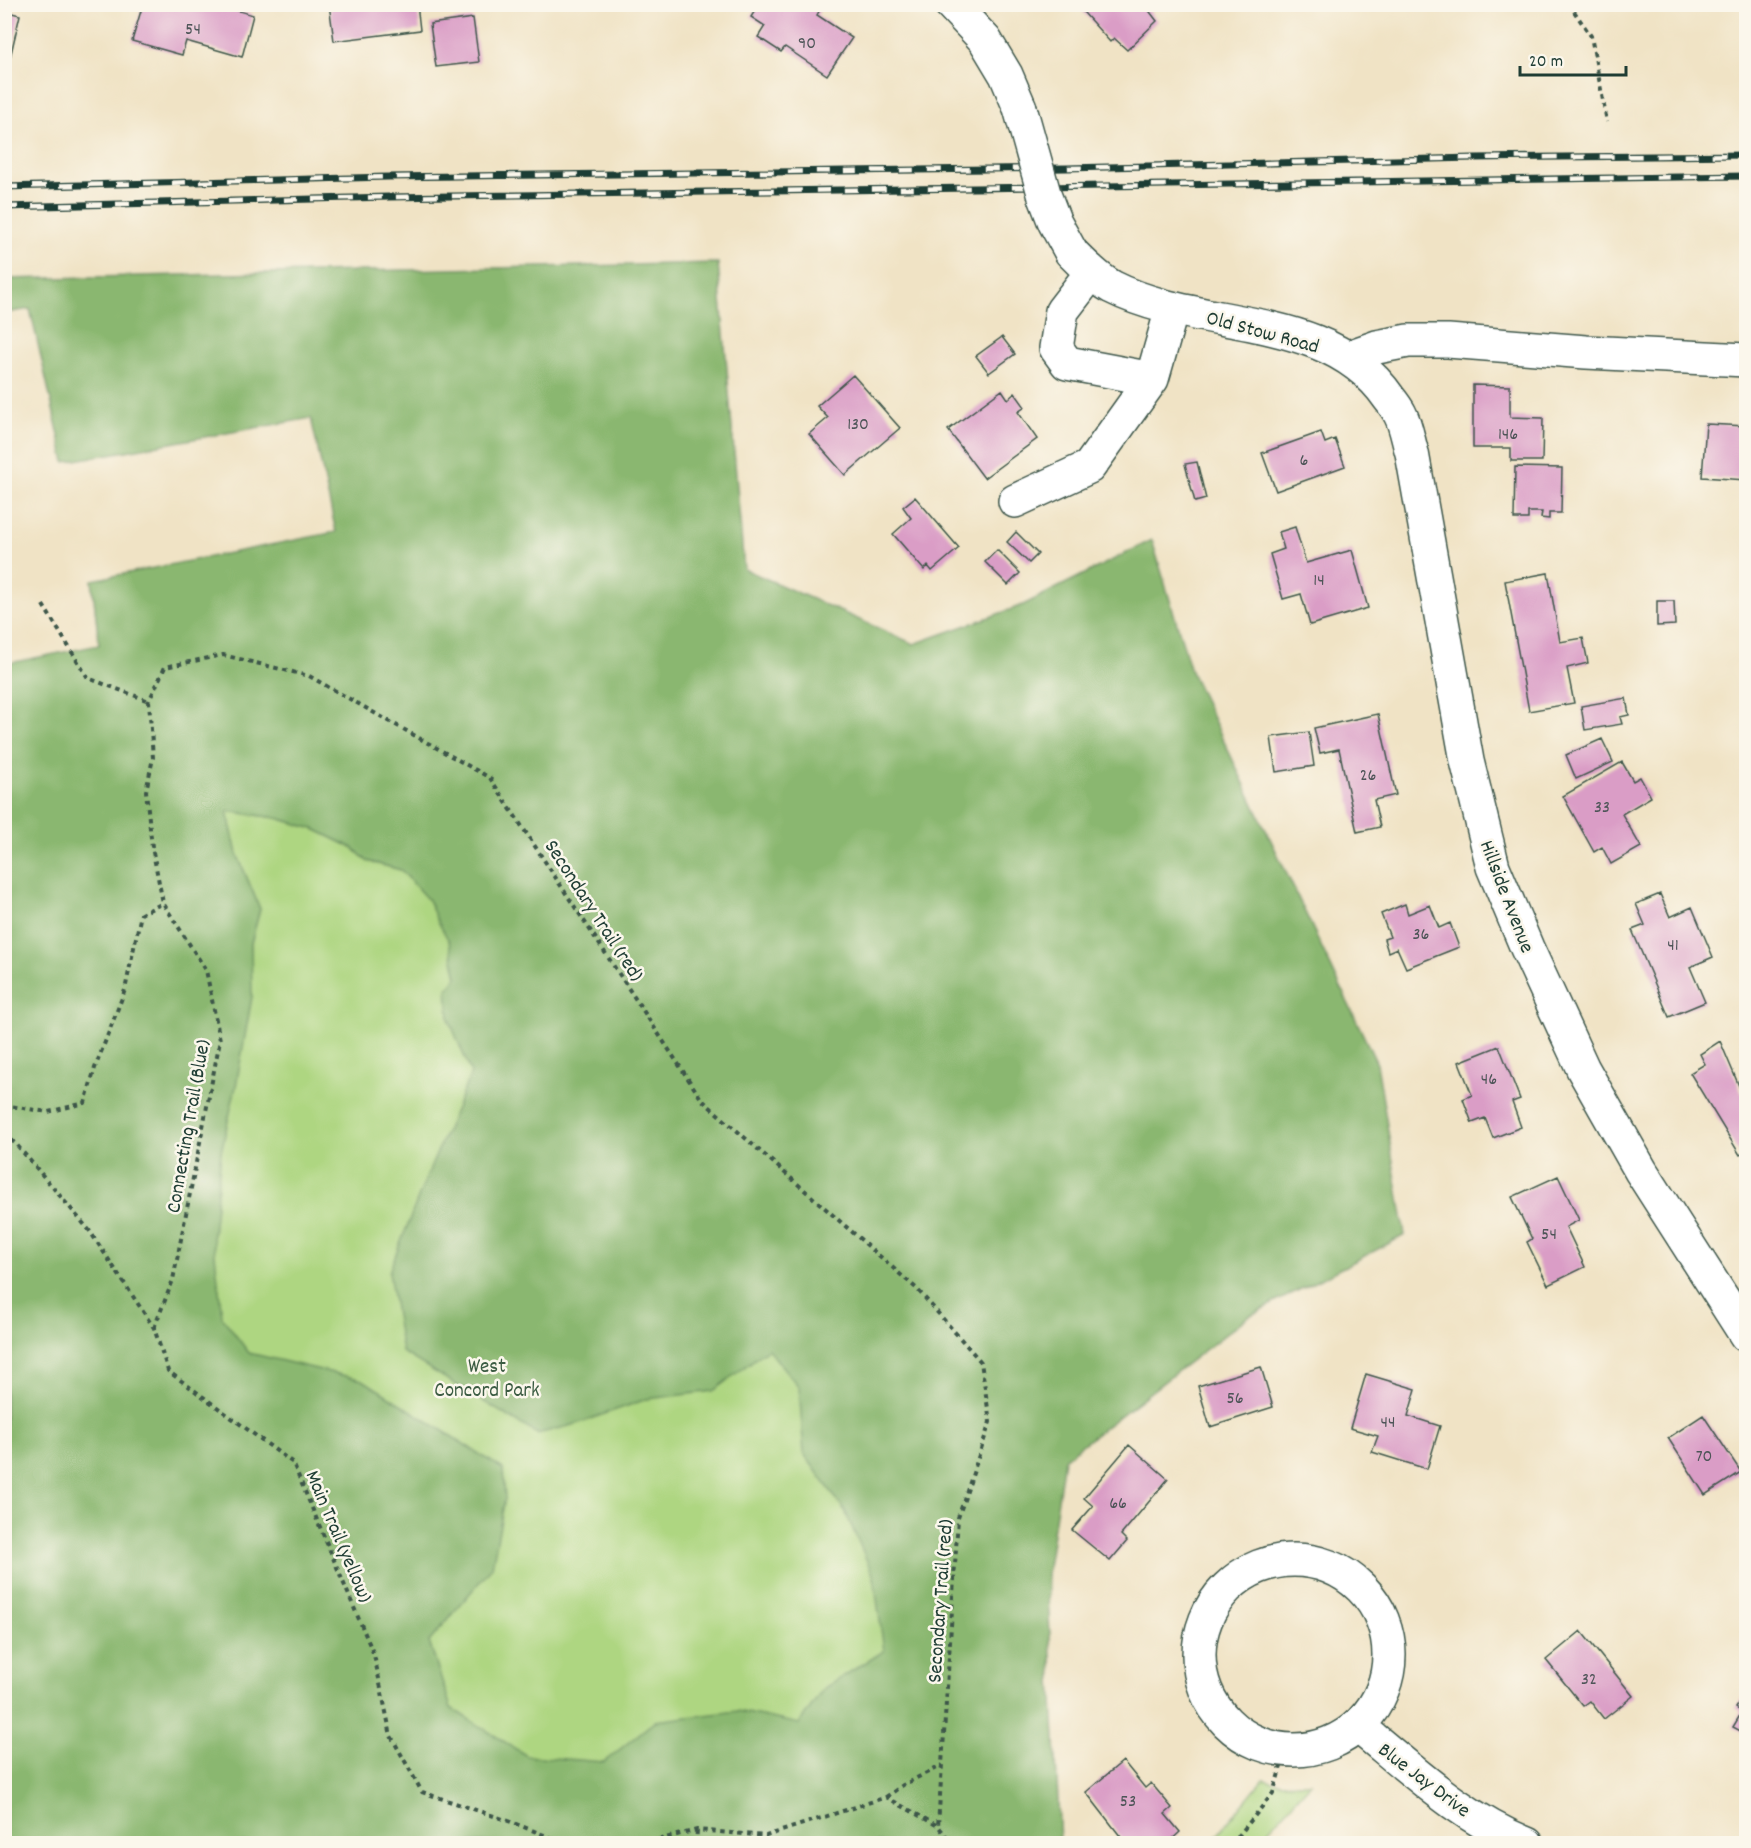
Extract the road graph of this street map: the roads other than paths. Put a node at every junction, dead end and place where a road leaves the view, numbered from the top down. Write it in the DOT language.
graph roads {
  1 [pos="951,4"];
  2 [pos="1081,262"];
  3 [pos="1172,309"];
  4 [pos="1349,357"];
  5 [pos="1746,360"];
  6 [pos="1152,379"];
  7 [pos="1015,501"];
  8 [pos="1746,1335"];
  9 [pos="1358,1726"];
  10 [pos="1527,1844"];
  1 -- 2 [label="street, Old Stow Road, bridge"];
  2 -- 3 [label="street, Old Stow Road"];
  2 -- 6 [label="street"];
  3 -- 4 [label="street, Old Stow Road"];
  3 -- 6 [label="street"];
  4 -- 5 [label="street"];
  4 -- 8 [label="street, Hillside Avenue"];
  6 -- 7 [label="street"];
  9 -- 9 [label="street, Blue Jay Drive"];
  9 -- 10 [label="street, Blue Jay Drive"];
}
